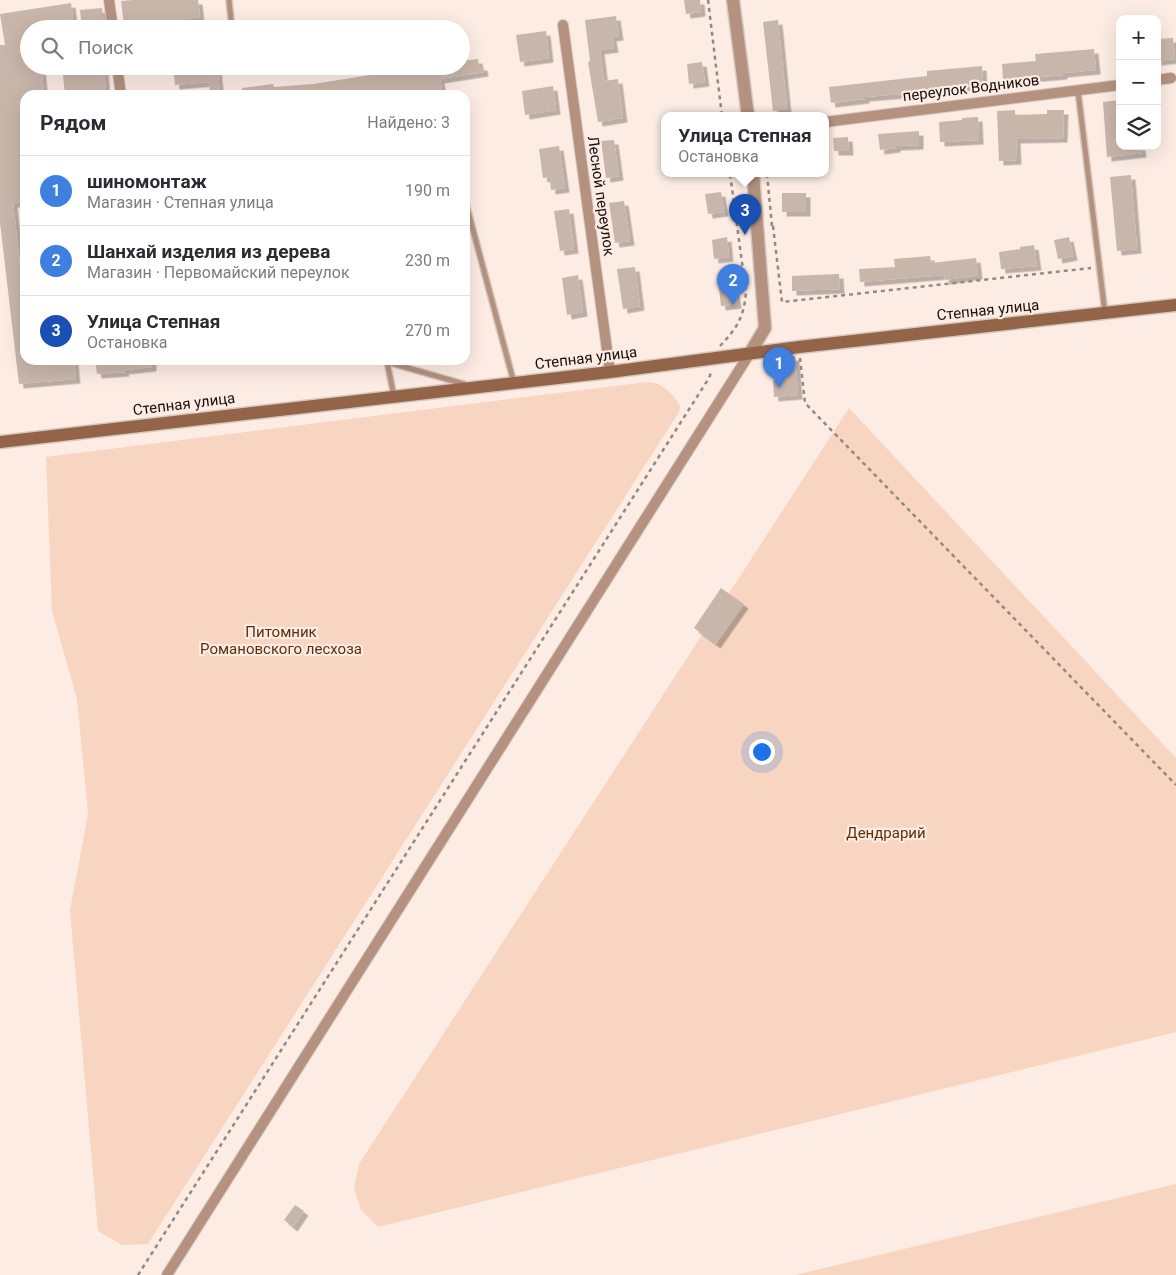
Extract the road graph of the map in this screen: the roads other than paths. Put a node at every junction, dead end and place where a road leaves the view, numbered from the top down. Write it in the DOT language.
graph roads {
  1 [pos="109,0"];
  2 [pos="229,0"];
  3 [pos="733,0"];
  4 [pos="112,20"];
  5 [pos="231,20"];
  6 [pos="562,25"];
  7 [pos="118,75"];
  8 [pos="1171,78"];
  9 [pos="1161,79"];
  10 [pos="1116,85"];
  11 [pos="120,90"];
  12 [pos="1078,90"];
  13 [pos="747,112"];
  14 [pos="829,121"];
  15 [pos="753,177"];
  16 [pos="470,219"];
  17 [pos="1176,305"];
  18 [pos="1105,313"];
  19 [pos="750,352"];
  20 [pos="387,365"];
  21 [pos="397,365"];
  22 [pos="610,372"];
  23 [pos="514,383"];
  24 [pos="474,387"];
  25 [pos="394,396"];
  26 [pos="0,442"];
  27 [pos="167,1275"];
  1 -- 4 [label="street"];
  2 -- 5 [label="lane"];
  3 -- 13 [label="street"];
  6 -- 22 [label="street, Лесной переулок"];
  7 -- 11 [label="street"];
  8 -- 9 [label="street"];
  10 -- 12 [label="street, переулок Водников"];
  12 -- 14 [label="street, переулок Водников"];
  12 -- 18 [label="lane"];
  15 -- 19 [label="street"];
  16 -- 23 [label="lane"];
  17 -- 18 [label="main road, Степная улица"];
  18 -- 19 [label="main road, Степная улица"];
  19 -- 22 [label="main road, Степная улица"];
  19 -- 27 [label="street"];
  20 -- 25 [label="lane"];
  21 -- 24 [label="lane"];
  22 -- 23 [label="main road, Степная улица"];
  23 -- 24 [label="main road, Степная улица"];
  24 -- 25 [label="main road, Степная улица"];
  25 -- 26 [label="main road, Степная улица"];
}
